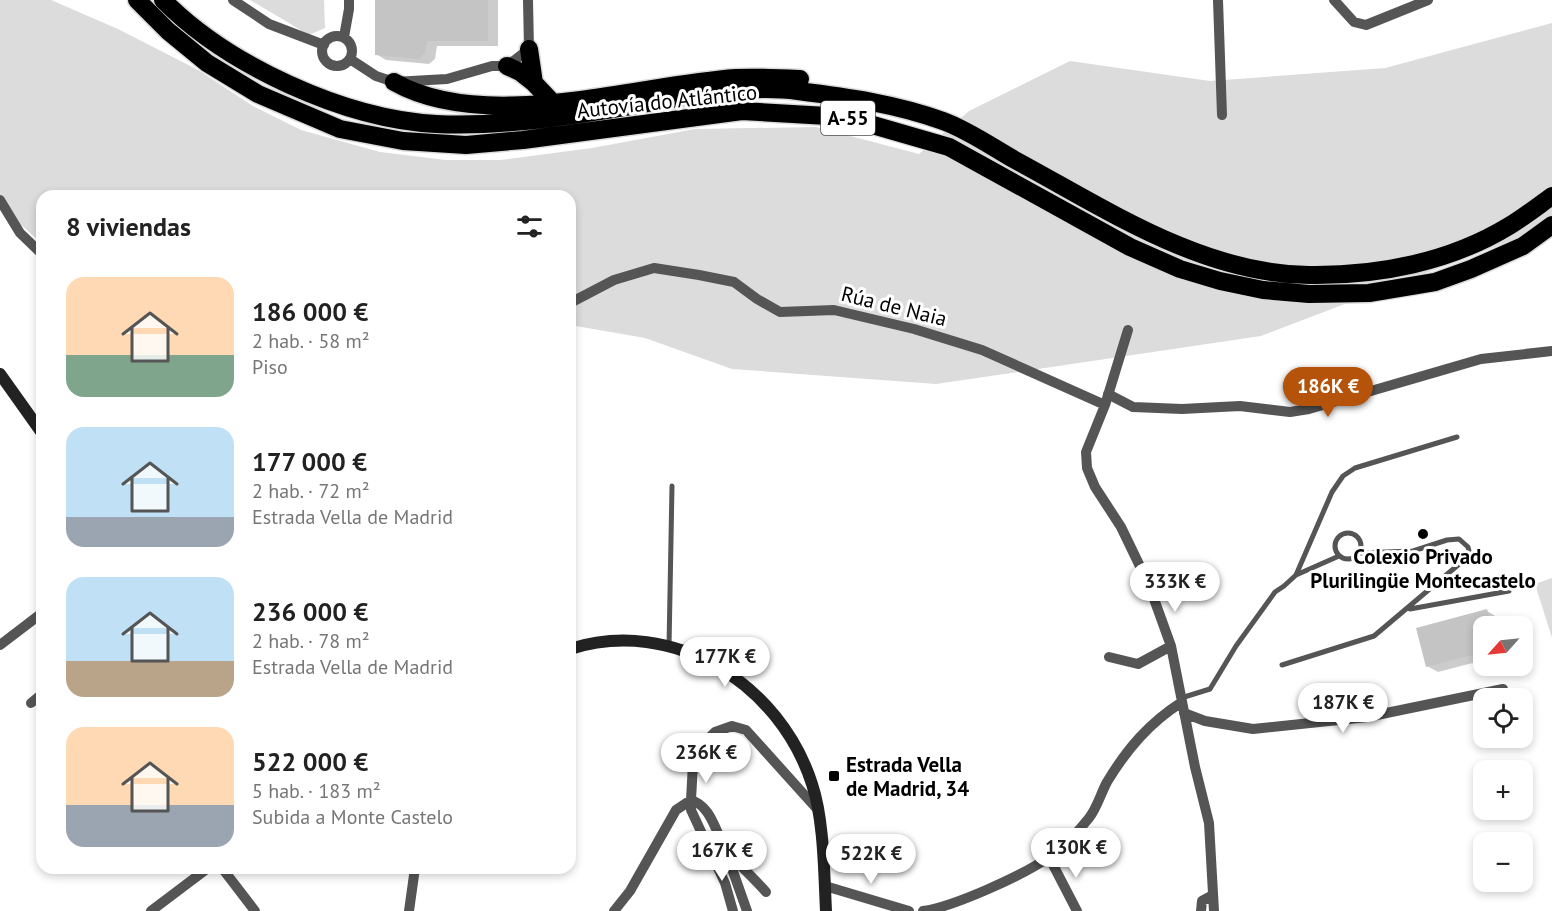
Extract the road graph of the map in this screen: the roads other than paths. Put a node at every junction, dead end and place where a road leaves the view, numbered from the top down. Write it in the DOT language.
graph roads {
  1 [pos="137,0"];
  2 [pos="164,0"];
  3 [pos="233,0"];
  4 [pos="349,0"];
  5 [pos="528,0"];
  6 [pos="1218,0"];
  7 [pos="1334,0"];
  8 [pos="1428,0"];
  9 [pos="344,37"];
  10 [pos="324,45"];
  11 [pos="530,49"];
  12 [pos="350,59"];
  13 [pos="507,66"];
  14 [pos="394,82"];
  15 [pos="534,83"];
  16 [pos="552,102"];
  17 [pos="882,103"];
  18 [pos="1222,115"];
  19 [pos="1552,196"];
  20 [pos="0,200"];
  21 [pos="1552,225"];
  22 [pos="36,248"];
  23 [pos="576,300"];
  24 [pos="1128,330"];
  25 [pos="1552,351"];
  26 [pos="0,374"];
  27 [pos="1106,399"];
  28 [pos="36,425"];
  29 [pos="1457,437"];
  30 [pos="672,486"];
  31 [pos="1358,553"];
  32 [pos="1339,556"];
  33 [pos="1296,574"];
  34 [pos="1509,591"];
  35 [pos="1408,609"];
  36 [pos="36,618"];
  37 [pos="0,645"];
  38 [pos="1171,646"];
  39 [pos="669,647"];
  40 [pos="576,648"];
  41 [pos="1109,657"];
  42 [pos="1282,665"];
  43 [pos="1473,695"];
  44 [pos="36,699"];
  45 [pos="31,703"];
  46 [pos="1182,704"];
  47 [pos="692,800"];
  48 [pos="818,810"];
  49 [pos="724,845"];
  50 [pos="1048,857"];
  51 [pos="200,874"];
  52 [pos="227,874"];
  53 [pos="414,874"];
  54 [pos="825,886"];
  55 [pos="766,892"];
  56 [pos="1213,895"];
  57 [pos="151,911"];
  58 [pos="255,911"];
  59 [pos="409,911"];
  60 [pos="614,911"];
  61 [pos="733,911"];
  62 [pos="747,911"];
  63 [pos="826,911"];
  64 [pos="909,911"];
  65 [pos="923,911"];
  66 [pos="1077,911"];
  67 [pos="1201,911"];
  68 [pos="1214,911"];
  1 -- 21 [label="highway, Autovía do Atlántico / A-55"];
  2 -- 17 [label="highway, Autovía do Atlántico / A-55"];
  3 -- 10 [label="street"];
  4 -- 9 [label="street"];
  5 -- 11 [label="street"];
  6 -- 18 [label="street"];
  7 -- 8 [label="street"];
  9 -- 10 [label="street"];
  9 -- 12 [label="street"];
  10 -- 12 [label="street"];
  11 -- 13 [label="street"];
  11 -- 15 [label="highway"];
  12 -- 14 [label="street"];
  13 -- 14 [label="street"];
  13 -- 15 [label="highway"];
  14 -- 16 [label="highway"];
  15 -- 16 [label="highway"];
  16 -- 17 [label="highway, A-55"];
  17 -- 19 [label="highway, Autovía do Atlántico / A-55"];
  20 -- 22 [label="street"];
  23 -- 27 [label="street, Rúa de Naia"];
  24 -- 27 [label="street"];
  25 -- 27 [label="street, Rúa de Naia"];
  26 -- 28 [label="main road"];
  27 -- 38 [label="street"];
  29 -- 33 [label="lane"];
  30 -- 39 [label="lane"];
  31 -- 32 [label="lane"];
  31 -- 32 [label="lane"];
  31 -- 35 [label="lane"];
  32 -- 33 [label="lane"];
  33 -- 46 [label="lane"];
  34 -- 35 [label="lane"];
  35 -- 42 [label="lane"];
  36 -- 37 [label="street"];
  38 -- 41 [label="street"];
  38 -- 46 [label="street"];
  39 -- 40 [label="main road"];
  39 -- 48 [label="main road"];
  43 -- 46 [label="street"];
  44 -- 45 [label="street"];
  46 -- 50 [label="street"];
  46 -- 56 [label="street"];
  47 -- 48 [label="street"];
  47 -- 49 [label="street"];
  47 -- 60 [label="street"];
  47 -- 61 [label="street"];
  48 -- 54 [label="main road"];
  49 -- 55 [label="street"];
  49 -- 62 [label="street"];
  50 -- 65 [label="street"];
  50 -- 66 [label="street"];
  51 -- 57 [label="street"];
  52 -- 58 [label="street"];
  53 -- 59 [label="street"];
  54 -- 63 [label="main road"];
  54 -- 64 [label="street"];
  56 -- 67 [label="street"];
  56 -- 68 [label="street"];
}
